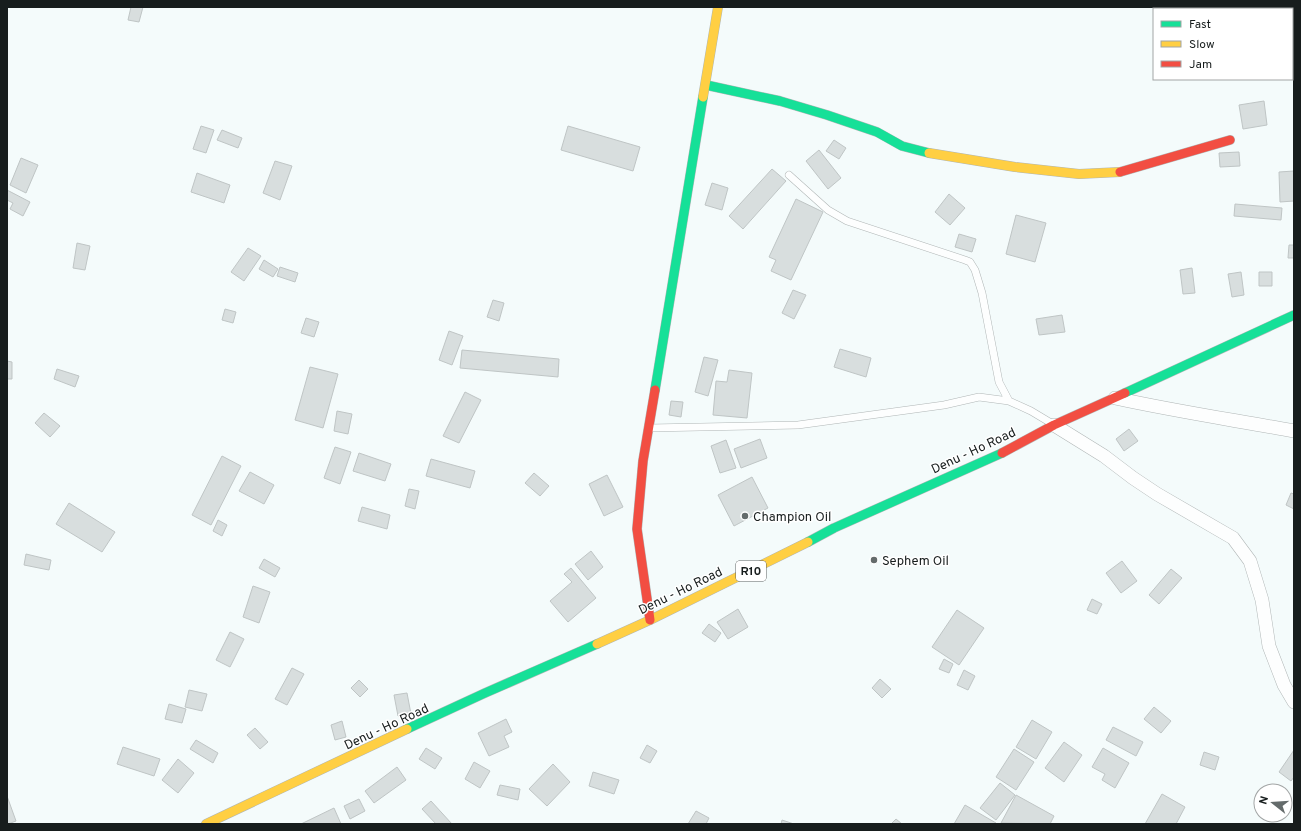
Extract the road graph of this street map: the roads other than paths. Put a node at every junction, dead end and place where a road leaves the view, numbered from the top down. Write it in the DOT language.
graph roads {
  1 [pos="718,7"];
  2 [pos="706,85"];
  3 [pos="1230,140"];
  4 [pos="789,175"];
  5 [pos="1294,315"];
  6 [pos="1115,398"];
  7 [pos="1009,401"];
  8 [pos="1054,425"];
  9 [pos="648,428"];
  10 [pos="1294,431"];
  11 [pos="650,620"];
  12 [pos="1294,702"];
  13 [pos="206,824"];
  1 -- 2 [label="main road"];
  2 -- 3 [label="main road"];
  2 -- 9 [label="main road"];
  4 -- 7 [label="lane"];
  5 -- 6 [label="main road, Denu - Ho Road / R10"];
  6 -- 8 [label="main road, Denu - Ho Road / R10"];
  6 -- 10 [label="street"];
  7 -- 8 [label="lane"];
  7 -- 9 [label="lane"];
  8 -- 11 [label="main road, Denu - Ho Road / R10"];
  8 -- 12 [label="street"];
  9 -- 11 [label="main road"];
  11 -- 13 [label="main road, Denu - Ho Road / R10"];
}
